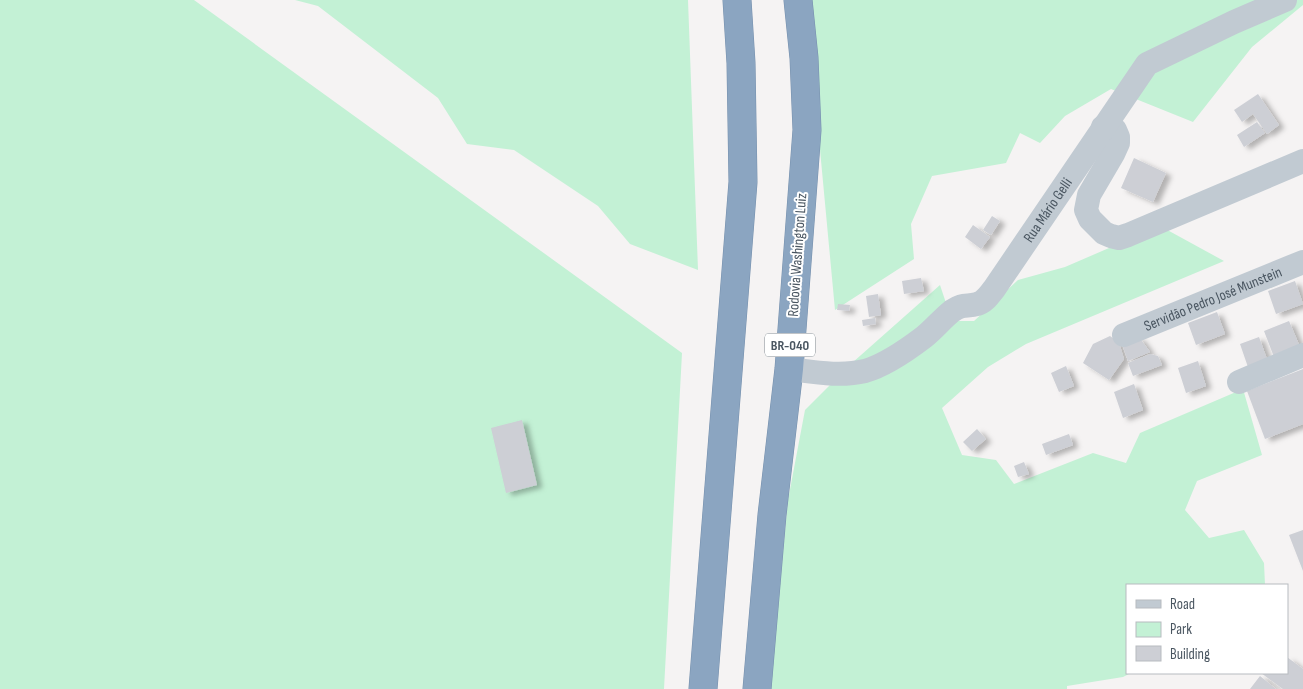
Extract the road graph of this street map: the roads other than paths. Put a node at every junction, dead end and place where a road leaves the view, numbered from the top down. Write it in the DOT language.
graph roads {
  1 [pos="737,0"];
  2 [pos="798,0"];
  3 [pos="1284,0"];
  4 [pos="1103,127"];
  5 [pos="1303,161"];
  6 [pos="1303,262"];
  7 [pos="1124,335"];
  8 [pos="1303,354"];
  9 [pos="789,369"];
  10 [pos="1239,382"];
  11 [pos="703,689"];
  12 [pos="758,689"];
  1 -- 11 [label="highway"];
  2 -- 9 [label="highway, Rodovia Washington Luiz / BR-040"];
  3 -- 4 [label="street, Rua Mário Gelli"];
  4 -- 5 [label="street"];
  4 -- 9 [label="street, Rua Mário Gelli"];
  6 -- 7 [label="street, Servidão Pedro José Munstein"];
  8 -- 10 [label="street"];
  9 -- 12 [label="highway, Rodovia Washington Luiz / BR-040"];
}
